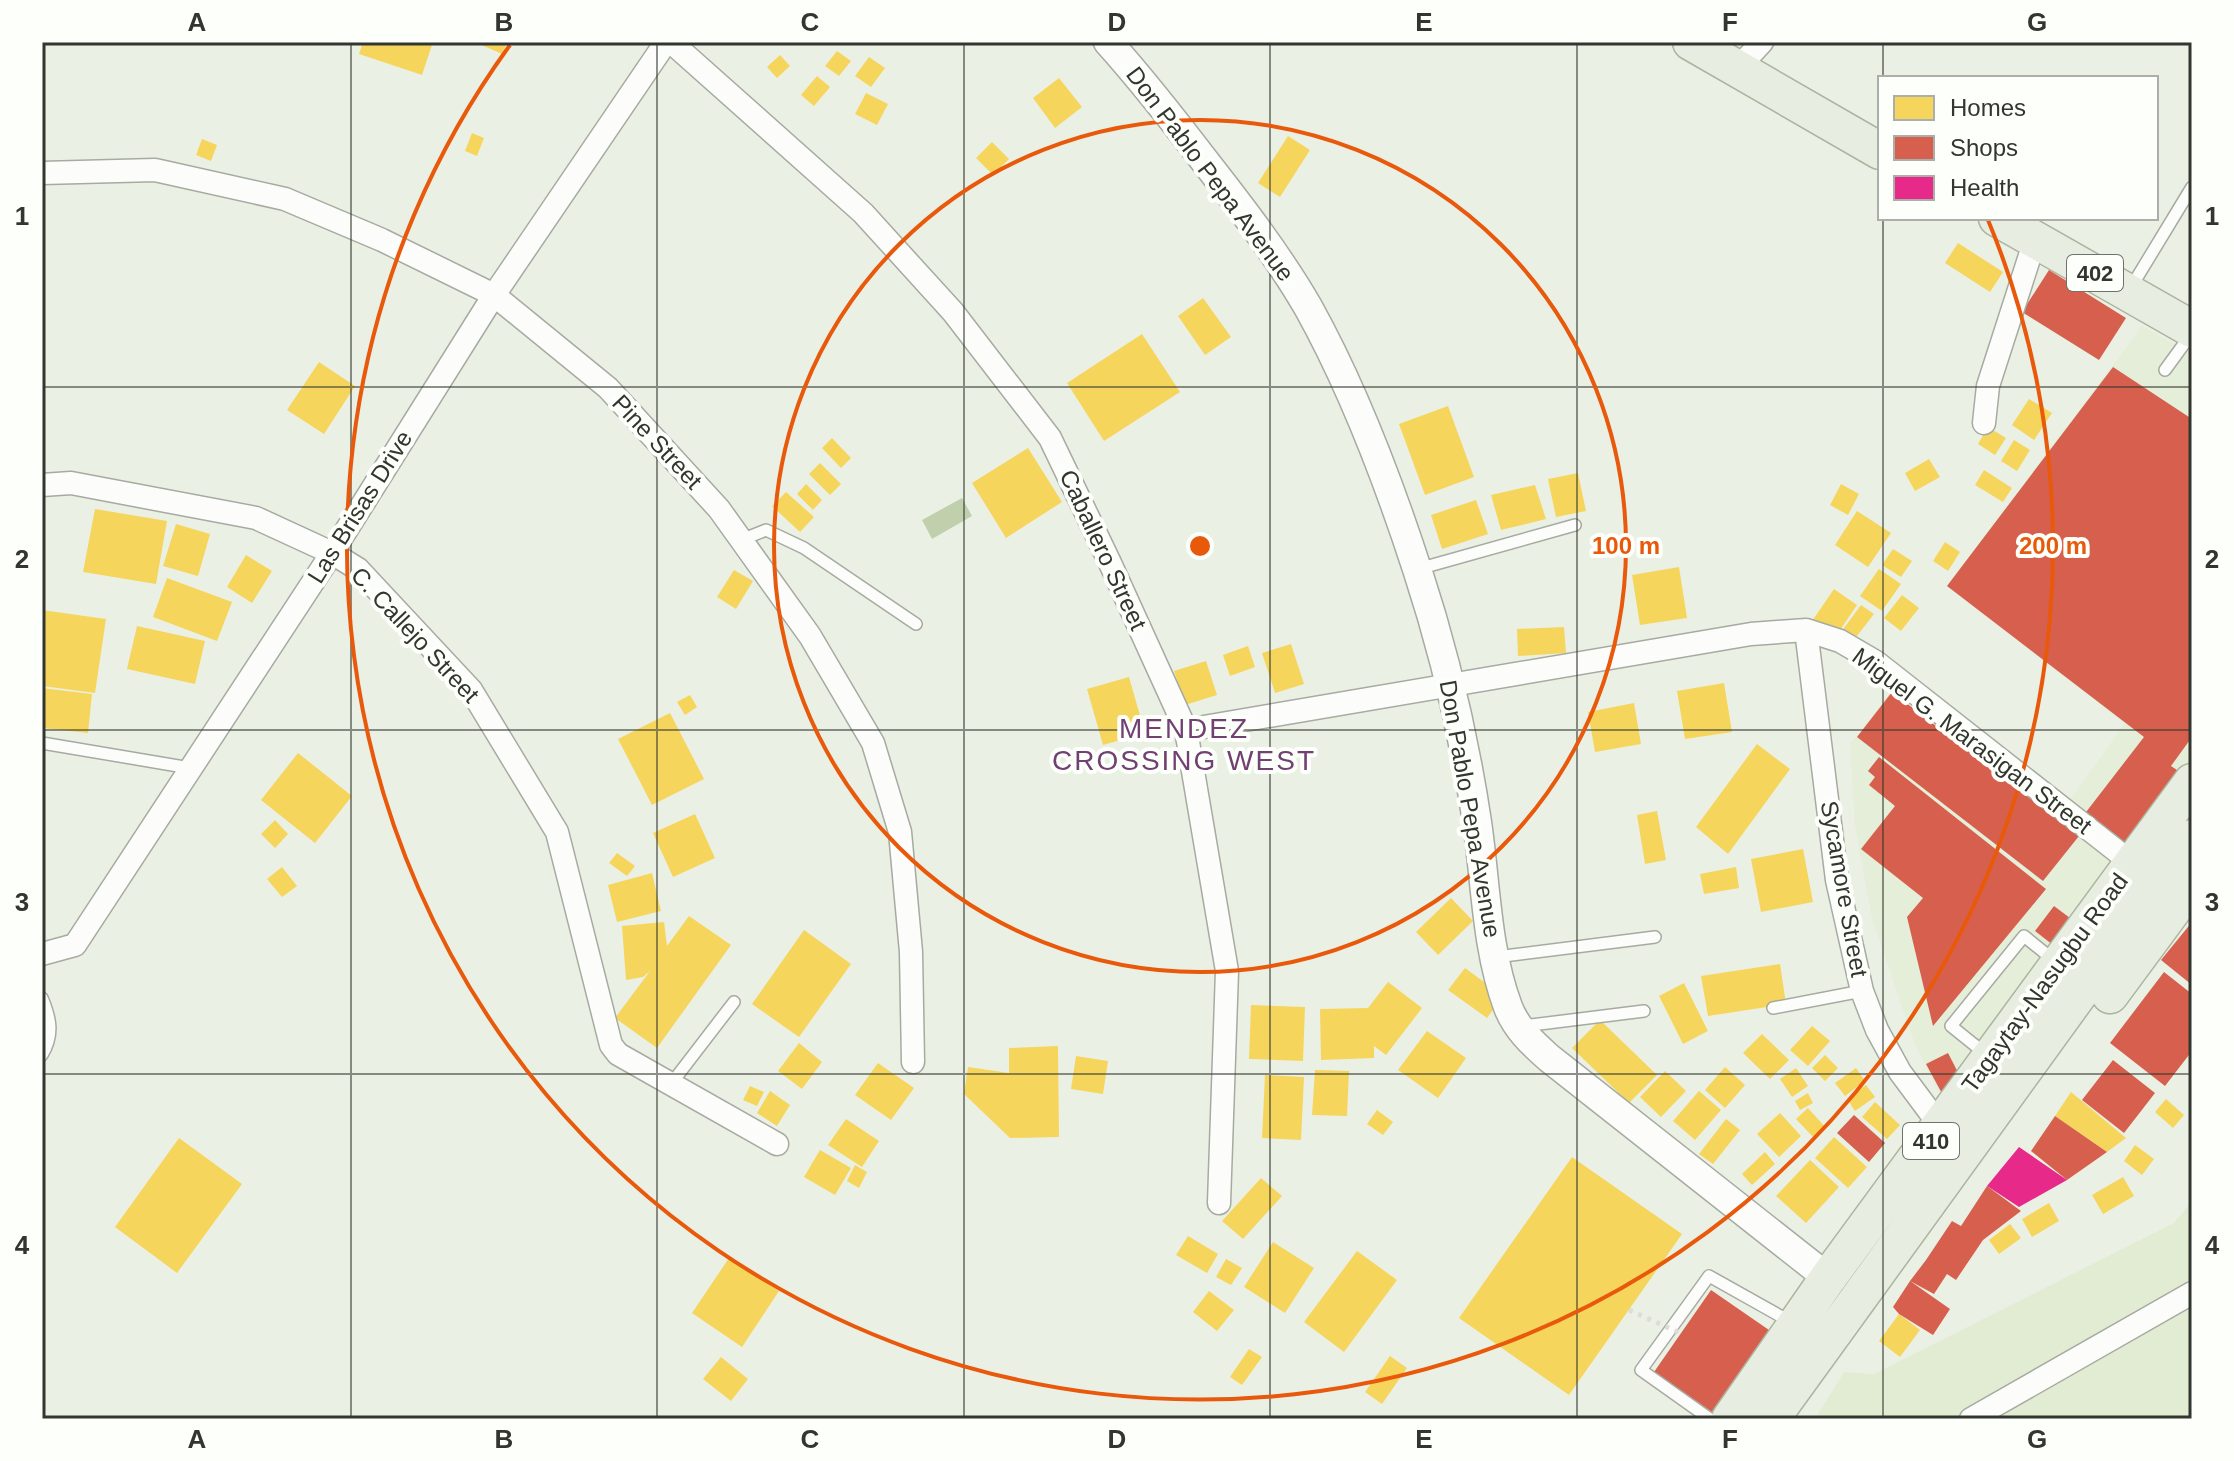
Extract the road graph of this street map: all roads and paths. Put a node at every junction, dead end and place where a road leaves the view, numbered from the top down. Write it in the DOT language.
graph roads {
  1 [pos="668,42"];
  2 [pos="1108,42"];
  3 [pos="1691,42"];
  4 [pos="1762,42"];
  5 [pos="1737,69"];
  6 [pos="1878,150"];
  7 [pos="42,173"];
  8 [pos="2192,187"];
  9 [pos="2000,220"];
  10 [pos="2035,240"];
  11 [pos="2128,292"];
  12 [pos="494,295"];
  13 [pos="2192,330"];
  14 [pos="2165,370"];
  15 [pos="1984,423"];
  16 [pos="42,485"];
  17 [pos="1575,525"];
  18 [pos="741,540"];
  19 [pos="332,553"];
  20 [pos="1417,569"];
  21 [pos="916,624"];
  22 [pos="1806,630"];
  23 [pos="1451,686"];
  24 [pos="1186,730"];
  25 [pos="42,743"];
  26 [pos="190,768"];
  27 [pos="2192,782"];
  28 [pos="2192,838"];
  29 [pos="2132,863"];
  30 [pos="2192,884"];
  31 [pos="1655,937"];
  32 [pos="42,954"];
  33 [pos="1495,957"];
  34 [pos="2059,965"];
  35 [pos="1862,991"];
  36 [pos="42,998"];
  37 [pos="734,1002"];
  38 [pos="1773,1008"];
  39 [pos="1644,1011"];
  40 [pos="1519,1027"];
  41 [pos="42,1055"];
  42 [pos="1990,1058"];
  43 [pos="913,1062"];
  44 [pos="671,1084"];
  45 [pos="1941,1127"];
  46 [pos="777,1144"];
  47 [pos="1219,1203"];
  48 [pos="1828,1278"];
  49 [pos="2192,1293"];
  50 [pos="1629,1310"];
  51 [pos="1795,1324"];
  52 [pos="1680,1333"];
  53 [pos="1710,1419"];
  54 [pos="1730,1419"];
  55 [pos="1771,1419"];
  56 [pos="1800,1419"];
  57 [pos="1971,1419"];
  1 -- 12 [label="street, Las Brisas Drive"];
  1 -- 24 [label="street, Caballero Street"];
  2 -- 20 [label="street, Don Pablo Pepa Avenue"];
  3 -- 5 [label="main road"];
  4 -- 5 [label="street"];
  5 -- 6 [label="main road"];
  7 -- 12 [label="street, Pine Street"];
  8 -- 11 [label="lane"];
  9 -- 10 [label="main road, 402"];
  10 -- 11 [label="main road, 402"];
  10 -- 15 [label="street"];
  11 -- 13 [label="main road, 402"];
  12 -- 18 [label="street, Pine Street"];
  12 -- 19 [label="street, Las Brisas Drive"];
  13 -- 14 [label="lane"];
  16 -- 19 [label="street, C. Callejo Street"];
  17 -- 20 [label="lane"];
  18 -- 21 [label="lane"];
  18 -- 43 [label="street, Pine Street"];
  19 -- 26 [label="street, Las Brisas Drive"];
  19 -- 44 [label="street, C. Callejo Street"];
  20 -- 23 [label="street, Don Pablo Pepa Avenue"];
  22 -- 23 [label="street"];
  22 -- 29 [label="street, Miguel G. Marasigan Street"];
  22 -- 35 [label="street, Sycamore Street"];
  23 -- 24 [label="street"];
  23 -- 33 [label="street, Don Pablo Pepa Avenue"];
  24 -- 47 [label="street, Caballero Street"];
  25 -- 26 [label="lane"];
  26 -- 32 [label="street, Las Brisas Drive"];
  27 -- 29 [label="main road, Tagaytay-Nasugbu Road / 410"];
  28 -- 55 [label="main road, Tagaytay-Nasugbu Road"];
  29 -- 34 [label="main road, Tagaytay-Nasugbu Road / 410"];
  30 -- 56 [label="main road, 410"];
  31 -- 33 [label="lane"];
  33 -- 40 [label="street, Don Pablo Pepa Avenue"];
  34 -- 42 [label="main road, Tagaytay-Nasugbu Road / 410"];
  34 -- 42 [label="lane"];
  35 -- 38 [label="lane"];
  35 -- 45 [label="street, Sycamore Street"];
  36 -- 41 [label="lane"];
  37 -- 44 [label="lane"];
  39 -- 40 [label="lane"];
  40 -- 48 [label="street, Don Pablo Pepa Avenue"];
  42 -- 45 [label="main road, Tagaytay-Nasugbu Road / 410"];
  44 -- 46 [label="street, C. Callejo Street"];
  45 -- 48 [label="main road, Tagaytay-Nasugbu Road / 410"];
  48 -- 51 [label="main road, Tagaytay-Nasugbu Road / 410"];
  49 -- 57 [label="street"];
  50 -- 52 [label="path, bridge"];
  51 -- 53 [label="lane"];
  51 -- 54 [label="main road, Tagaytay-Nasugbu Road / 410"];
}
